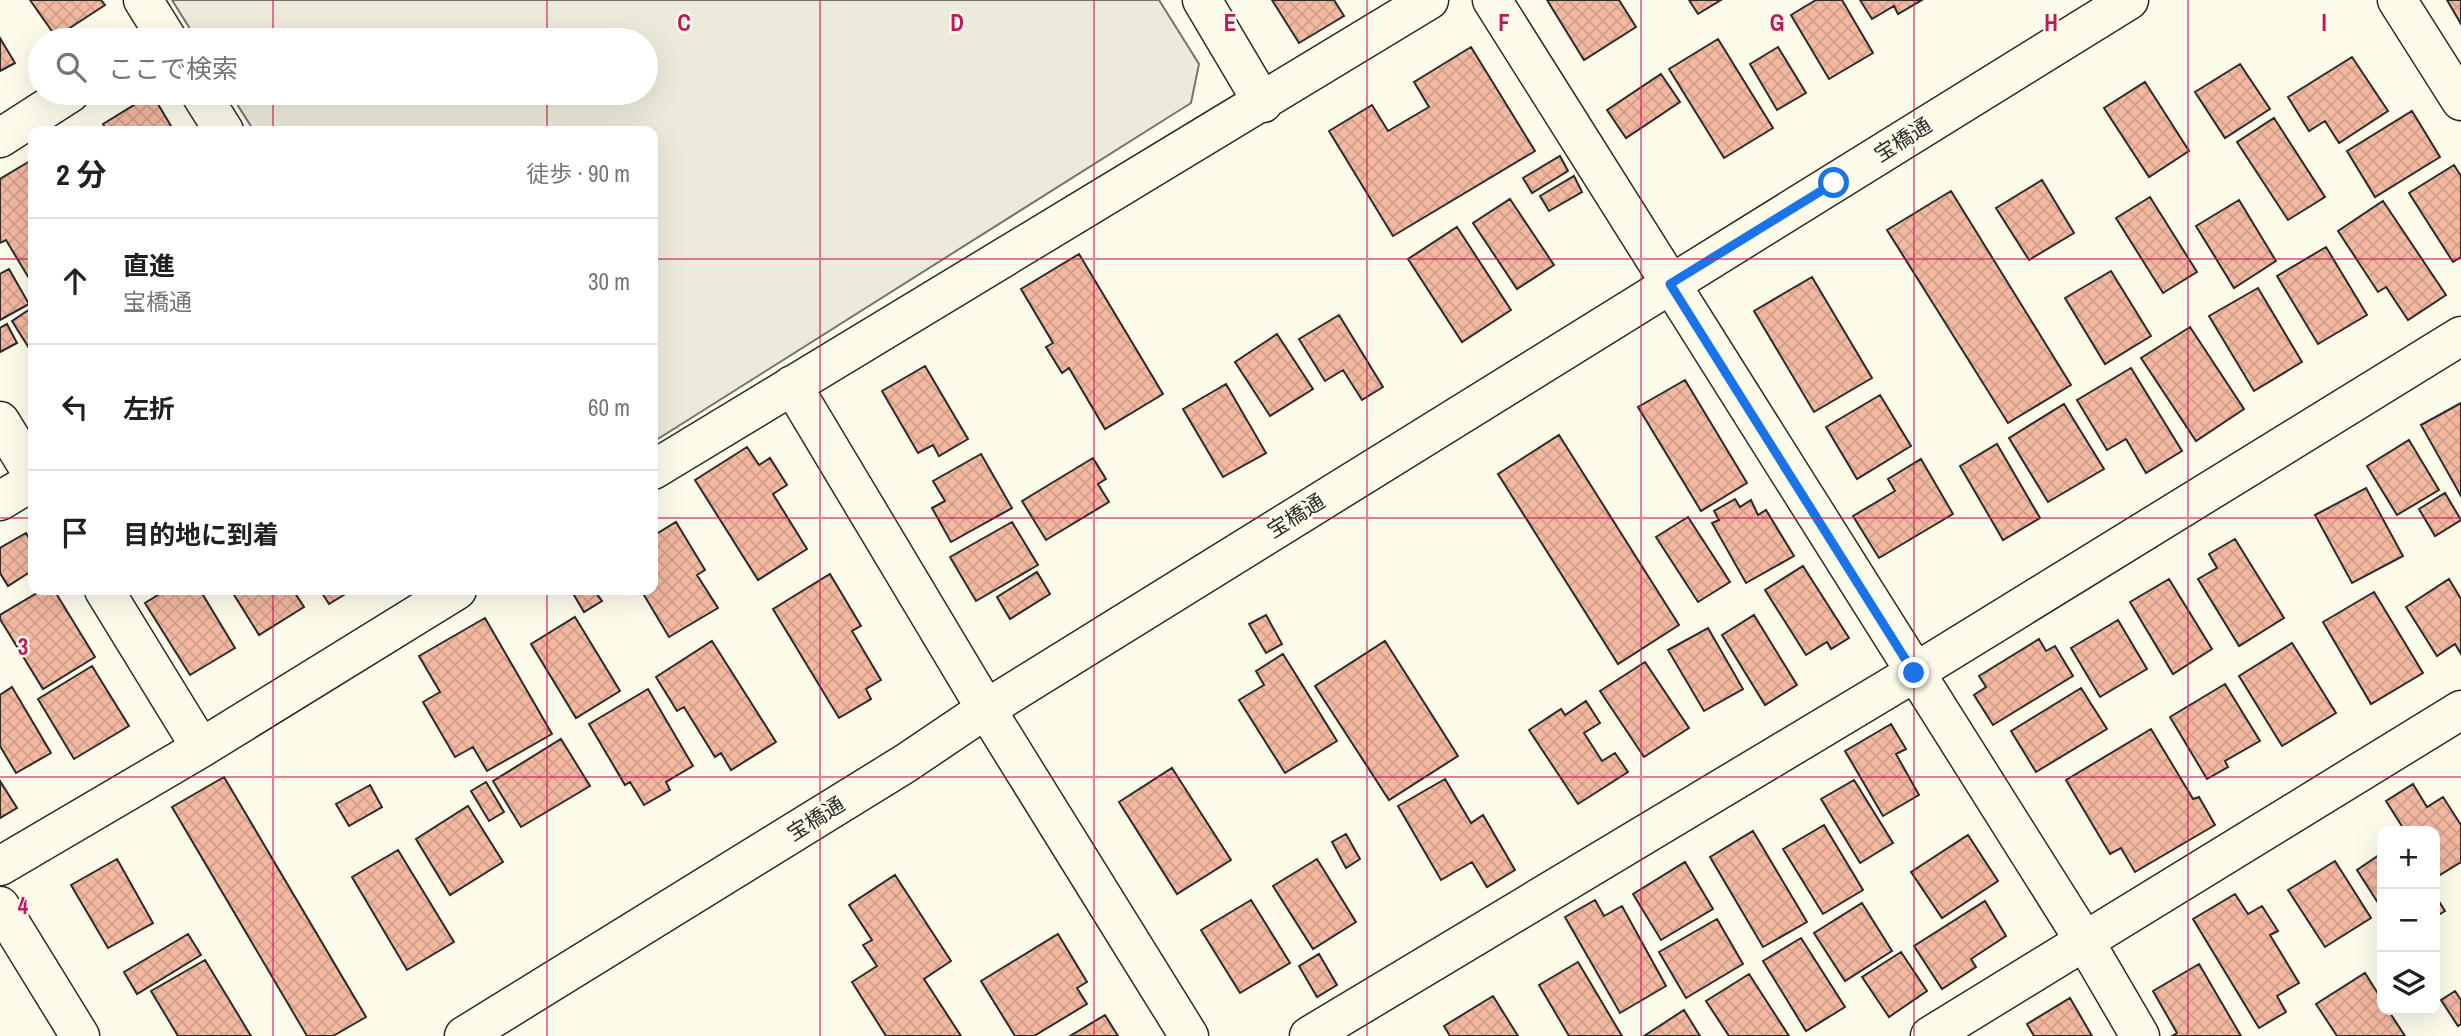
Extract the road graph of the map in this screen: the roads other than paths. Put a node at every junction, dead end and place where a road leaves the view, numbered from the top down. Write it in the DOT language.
graph roads {
  1 [pos="143,0"];
  2 [pos="1202,0"];
  3 [pos="1429,0"];
  4 [pos="1492,0"];
  5 [pos="2129,0"];
  6 [pos="2397,0"];
  7 [pos="156,28"];
  8 [pos="2461,101"];
  9 [pos="1263,103"];
  10 [pos="51,105"];
  11 [pos="208,105"];
  12 [pos="221,126"];
  13 [pos="0,138"];
  14 [pos="1670,284"];
  15 [pos="2461,335"];
  16 [pos="792,385"];
  17 [pos="0,421"];
  18 [pos="28,467"];
  19 [pos="658,467"];
  20 [pos="28,484"];
  21 [pos="0,501"];
  22 [pos="107,595"];
  23 [pos="449,595"];
  24 [pos="1914,673"];
  25 [pos="986,709"];
  26 [pos="2461,710"];
  27 [pos="201,748"];
  28 [pos="0,866"];
  29 [pos="0,906"];
  30 [pos="2084,940"];
  31 [pos="80,1036"];
  32 [pos="464,1036"];
  33 [pos="1189,1036"];
  34 [pos="1309,1036"];
  35 [pos="1930,1036"];
  36 [pos="2140,1036"];
  1 -- 7 [label="street"];
  2 -- 9 [label="street"];
  3 -- 9 [label="street"];
  4 -- 14 [label="street"];
  5 -- 14 [label="street, 宝橋通"];
  6 -- 8 [label="street"];
  9 -- 16 [label="street"];
  10 -- 13 [label="street"];
  11 -- 12 [label="street"];
  14 -- 24 [label="street"];
  14 -- 25 [label="street, 宝橋通"];
  15 -- 24 [label="street"];
  16 -- 19 [label="street"];
  16 -- 25 [label="street"];
  17 -- 18 [label="street"];
  20 -- 21 [label="street"];
  22 -- 27 [label="street"];
  23 -- 27 [label="street"];
  24 -- 30 [label="street"];
  24 -- 34 [label="street"];
  25 -- 32 [label="street, 宝橋通"];
  25 -- 33 [label="street"];
  26 -- 30 [label="street"];
  27 -- 28 [label="street"];
  29 -- 31 [label="street"];
  30 -- 35 [label="street"];
  30 -- 36 [label="street"];
}
